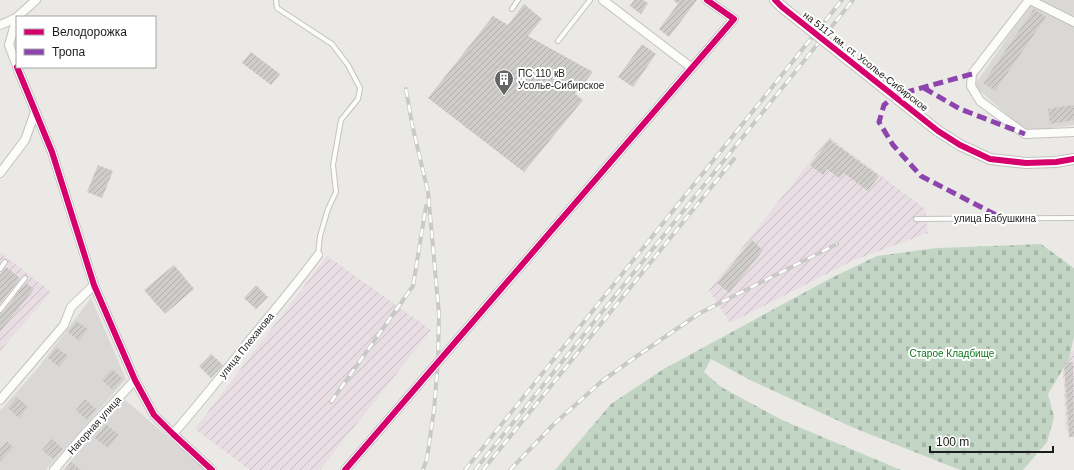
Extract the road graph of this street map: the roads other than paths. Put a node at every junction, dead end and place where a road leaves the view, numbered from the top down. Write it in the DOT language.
graph roads {
  1 [pos="36,0"];
  2 [pos="276,0"];
  3 [pos="518,0"];
  4 [pos="590,0"];
  5 [pos="603,0"];
  6 [pos="707,0"];
  7 [pos="1029,0"];
  8 [pos="778,4"];
  9 [pos="512,9"];
  10 [pos="19,16"];
  11 [pos="16,18"];
  12 [pos="16,21"];
  13 [pos="1074,22"];
  14 [pos="0,25"];
  15 [pos="558,41"];
  16 [pos="16,63"];
  17 [pos="18,68"];
  18 [pos="692,68"];
  19 [pos="35,112"];
  20 [pos="1074,132"];
  21 [pos="1074,159"];
  22 [pos="0,173"];
  23 [pos="1074,218"];
  24 [pos="916,219"];
  25 [pos="318,255"];
  26 [pos="6,262"];
  27 [pos="0,268"];
  28 [pos="25,278"];
  29 [pos="94,285"];
  30 [pos="0,310"];
  31 [pos="135,380"];
  32 [pos="0,400"];
  33 [pos="172,434"];
  34 [pos="54,470"];
  35 [pos="212,470"];
  36 [pos="345,470"];
  1 -- 10 [label="street"];
  2 -- 25 [label="lane"];
  3 -- 9 [label="lane"];
  4 -- 15 [label="lane"];
  5 -- 18 [label="street"];
  6 -- 18 [label="street"];
  7 -- 13 [label="street"];
  7 -- 20 [label="street"];
  8 -- 21 [label="street, на 5117 км. ст. Усолье-Сибирское, bridge"];
  11 -- 14 [label="street"];
  12 -- 16 [label="street"];
  17 -- 19 [label="street"];
  18 -- 36 [label="street"];
  19 -- 22 [label="street"];
  19 -- 29 [label="street"];
  23 -- 24 [label="lane, улица Бабушкина"];
  25 -- 33 [label="street, улица Плеханова"];
  26 -- 27 [label="lane"];
  28 -- 30 [label="lane"];
  29 -- 31 [label="street"];
  29 -- 32 [label="street"];
  31 -- 33 [label="street"];
  31 -- 34 [label="street, Нагорная улица"];
  33 -- 35 [label="street"];
}
